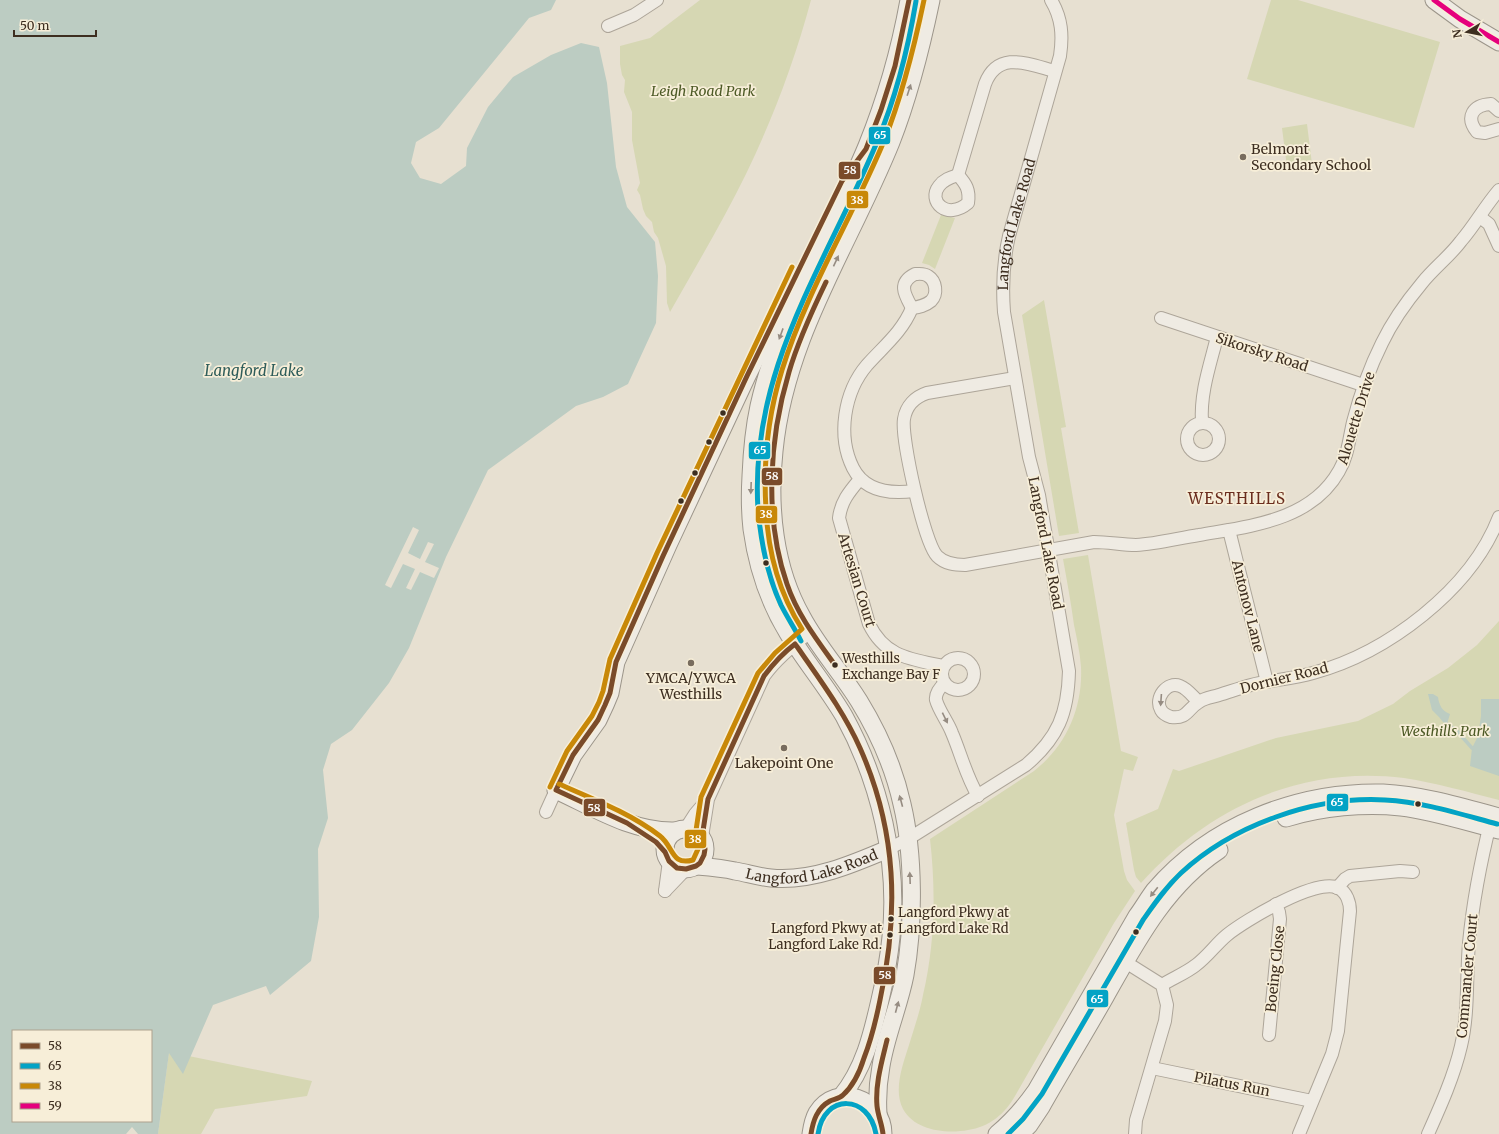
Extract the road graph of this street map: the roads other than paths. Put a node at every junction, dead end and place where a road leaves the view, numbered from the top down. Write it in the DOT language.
graph roads {
  1 [pos="657,0"];
  2 [pos="909,0"];
  3 [pos="931,0"];
  4 [pos="1051,0"];
  5 [pos="1434,0"];
  6 [pos="608,26"];
  7 [pos="1499,42"];
  8 [pos="1055,71"];
  9 [pos="1499,111"];
  10 [pos="1499,129"];
  11 [pos="866,149"];
  12 [pos="958,175"];
  13 [pos="1499,190"];
  14 [pos="1480,217"];
  15 [pos="1499,246"];
  16 [pos="912,308"];
  17 [pos="1160,318"];
  18 [pos="1217,336"];
  19 [pos="1015,378"];
  20 [pos="1363,385"];
  21 [pos="1202,422"];
  22 [pos="860,479"];
  23 [pos="914,491"];
  24 [pos="1499,517"];
  25 [pos="1229,530"];
  26 [pos="1048,550"];
  27 [pos="811,631"];
  28 [pos="795,644"];
  29 [pos="943,666"];
  30 [pos="1267,682"];
  31 [pos="944,684"];
  32 [pos="1199,702"];
  33 [pos="556,790"];
  34 [pos="978,796"];
  35 [pos="708,799"];
  36 [pos="546,812"];
  37 [pos="1495,822"];
  38 [pos="627,823"];
  39 [pos="680,830"];
  40 [pos="908,839"];
  41 [pos="703,843"];
  42 [pos="888,849"];
  43 [pos="667,857"];
  44 [pos="691,868"];
  45 [pos="736,871"];
  46 [pos="1413,872"];
  47 [pos="1337,888"];
  48 [pos="1276,904"];
  49 [pos="1120,958"];
  50 [pos="1162,984"];
  51 [pos="1269,1035"];
  52 [pos="1152,1068"];
  53 [pos="841,1097"];
  54 [pos="1312,1100"];
  55 [pos="879,1115"];
  56 [pos="1017,1130"];
  57 [pos="811,1134"];
  58 [pos="883,1134"];
  59 [pos="896,1134"];
  60 [pos="997,1134"];
  61 [pos="1135,1134"];
  62 [pos="1299,1134"];
  63 [pos="1428,1134"];
  1 -- 6 [label="street"];
  2 -- 11 [label="main road"];
  27 -- 3 [label="main road, one-way"];
  4 -- 8 [label="street, Langford Lake Road"];
  5 -- 7 [label="main road"];
  8 -- 12 [label="street"];
  8 -- 19 [label="street, Langford Lake Road"];
  9 -- 10 [label="street"];
  11 -- 28 [label="main road, one-way"];
  11 -- 33 [label="main road"];
  13 -- 14 [label="street, Alouette Drive"];
  14 -- 15 [label="street"];
  14 -- 20 [label="street, Alouette Drive"];
  16 -- 22 [label="street"];
  17 -- 18 [label="street, Sikorsky Road"];
  18 -- 20 [label="street, Sikorsky Road"];
  18 -- 21 [label="street"];
  19 -- 23 [label="street, Alouette Drive"];
  19 -- 26 [label="street, Langford Lake Road"];
  20 -- 25 [label="street, Alouette Drive"];
  22 -- 23 [label="street"];
  22 -- 29 [label="street, Artesian Court"];
  23 -- 26 [label="street, Alouette Drive"];
  24 -- 30 [label="street, Dornier Road"];
  25 -- 26 [label="street, Alouette Drive"];
  25 -- 30 [label="street, Antonov Lane"];
  26 -- 34 [label="street, Langford Lake Road"];
  27 -- 28 [label="street"];
  40 -- 27 [label="main road, one-way"];
  28 -- 35 [label="street"];
  28 -- 42 [label="main road"];
  29 -- 31 [label="street"];
  29 -- 31 [label="street"];
  30 -- 32 [label="street, Dornier Road"];
  31 -- 34 [label="street, one-way"];
  33 -- 36 [label="street"];
  33 -- 38 [label="main road"];
  34 -- 40 [label="street, Langford Lake Road"];
  35 -- 39 [label="street"];
  35 -- 41 [label="street"];
  37 -- 49 [label="main road"];
  37 -- 63 [label="street, Commander Court"];
  38 -- 39 [label="main road"];
  38 -- 43 [label="main road"];
  39 -- 41 [label="main road"];
  39 -- 43 [label="main road"];
  40 -- 42 [label="street, Langford Lake Road"];
  55 -- 40 [label="main road, one-way"];
  41 -- 44 [label="main road"];
  41 -- 45 [label="main road, Langford Lake Road"];
  42 -- 45 [label="main road, Langford Lake Road"];
  42 -- 53 [label="main road"];
  43 -- 44 [label="main road"];
  43 -- 44 [label="street"];
  44 -- 45 [label="main road, Langford Lake Road"];
  46 -- 47 [label="street"];
  47 -- 48 [label="street"];
  47 -- 54 [label="street"];
  48 -- 50 [label="street"];
  48 -- 51 [label="street, Boeing Close"];
  49 -- 50 [label="street"];
  49 -- 56 [label="main road"];
  50 -- 52 [label="street"];
  52 -- 54 [label="street, Pilatus Run"];
  52 -- 61 [label="street"];
  53 -- 55 [label="main road"];
  53 -- 57 [label="main road"];
  54 -- 62 [label="street"];
  55 -- 58 [label="main road"];
  55 -- 59 [label="main road"];
  56 -- 60 [label="main road"];
}
